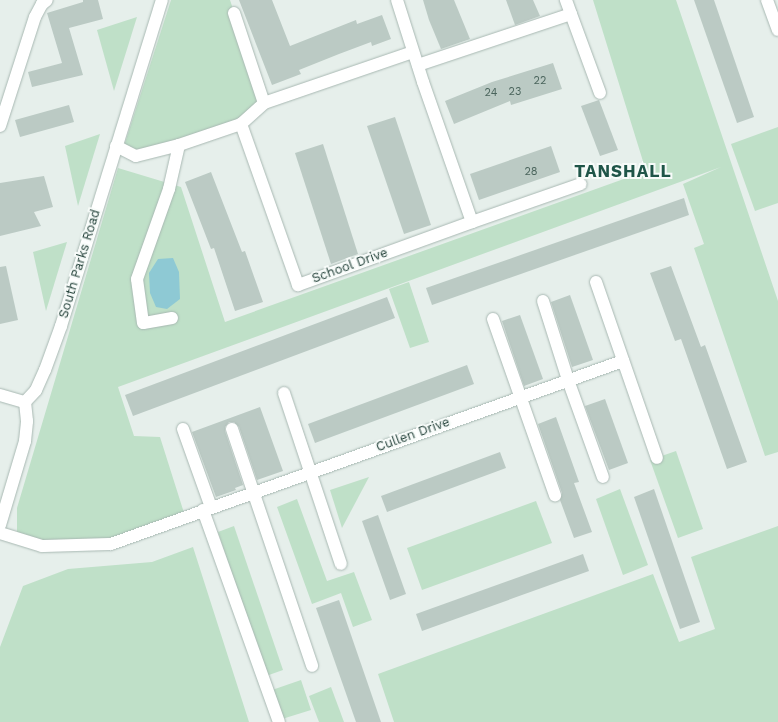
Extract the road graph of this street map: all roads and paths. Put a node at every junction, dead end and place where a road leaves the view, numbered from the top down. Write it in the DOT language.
graph roads {
  1 [pos="48,0"];
  2 [pos="162,0"];
  3 [pos="397,0"];
  4 [pos="566,0"];
  5 [pos="767,0"];
  6 [pos="234,13"];
  7 [pos="571,14"];
  8 [pos="778,27"];
  9 [pos="413,52"];
  10 [pos="418,65"];
  11 [pos="600,93"];
  12 [pos="264,103"];
  13 [pos="241,124"];
  14 [pos="0,126"];
  15 [pos="179,145"];
  16 [pos="116,146"];
  17 [pos="581,184"];
  18 [pos="472,222"];
  19 [pos="596,282"];
  20 [pos="543,301"];
  21 [pos="172,318"];
  22 [pos="493,319"];
  23 [pos="623,361"];
  24 [pos="568,380"];
  25 [pos="284,393"];
  26 [pos="0,395"];
  27 [pos="521,397"];
  28 [pos="25,402"];
  29 [pos="183,429"];
  30 [pos="232,429"];
  31 [pos="657,458"];
  32 [pos="310,472"];
  33 [pos="603,477"];
  34 [pos="253,492"];
  35 [pos="555,494"];
  36 [pos="3,508"];
  37 [pos="207,509"];
  38 [pos="0,525"];
  39 [pos="0,533"];
  40 [pos="341,564"];
  41 [pos="312,666"];
  42 [pos="279,722"];
  1 -- 14 [label="street"];
  2 -- 16 [label="street, South Parks Road"];
  3 -- 9 [label="street"];
  4 -- 7 [label="street"];
  5 -- 8 [label="street"];
  6 -- 12 [label="street"];
  7 -- 10 [label="street"];
  7 -- 11 [label="street"];
  9 -- 10 [label="street"];
  9 -- 12 [label="street"];
  10 -- 18 [label="street"];
  12 -- 13 [label="street"];
  13 -- 15 [label="street"];
  13 -- 18 [label="street, School Drive"];
  15 -- 16 [label="street"];
  15 -- 21 [label="street"];
  16 -- 28 [label="street, South Parks Road"];
  17 -- 18 [label="street, School Drive"];
  19 -- 23 [label="street"];
  20 -- 24 [label="street"];
  22 -- 27 [label="street"];
  23 -- 24 [label="street, Cullen Drive"];
  23 -- 31 [label="street"];
  24 -- 27 [label="street, Cullen Drive"];
  24 -- 33 [label="street"];
  25 -- 32 [label="street"];
  26 -- 28 [label="street"];
  27 -- 32 [label="street, Cullen Drive"];
  27 -- 35 [label="street"];
  28 -- 36 [label="street"];
  29 -- 37 [label="street"];
  30 -- 34 [label="street"];
  32 -- 34 [label="street, Cullen Drive"];
  32 -- 40 [label="street"];
  34 -- 37 [label="street, Cullen Drive"];
  34 -- 41 [label="street"];
  36 -- 38 [label="street"];
  37 -- 39 [label="street, Cullen Drive"];
  37 -- 42 [label="street"];
}
